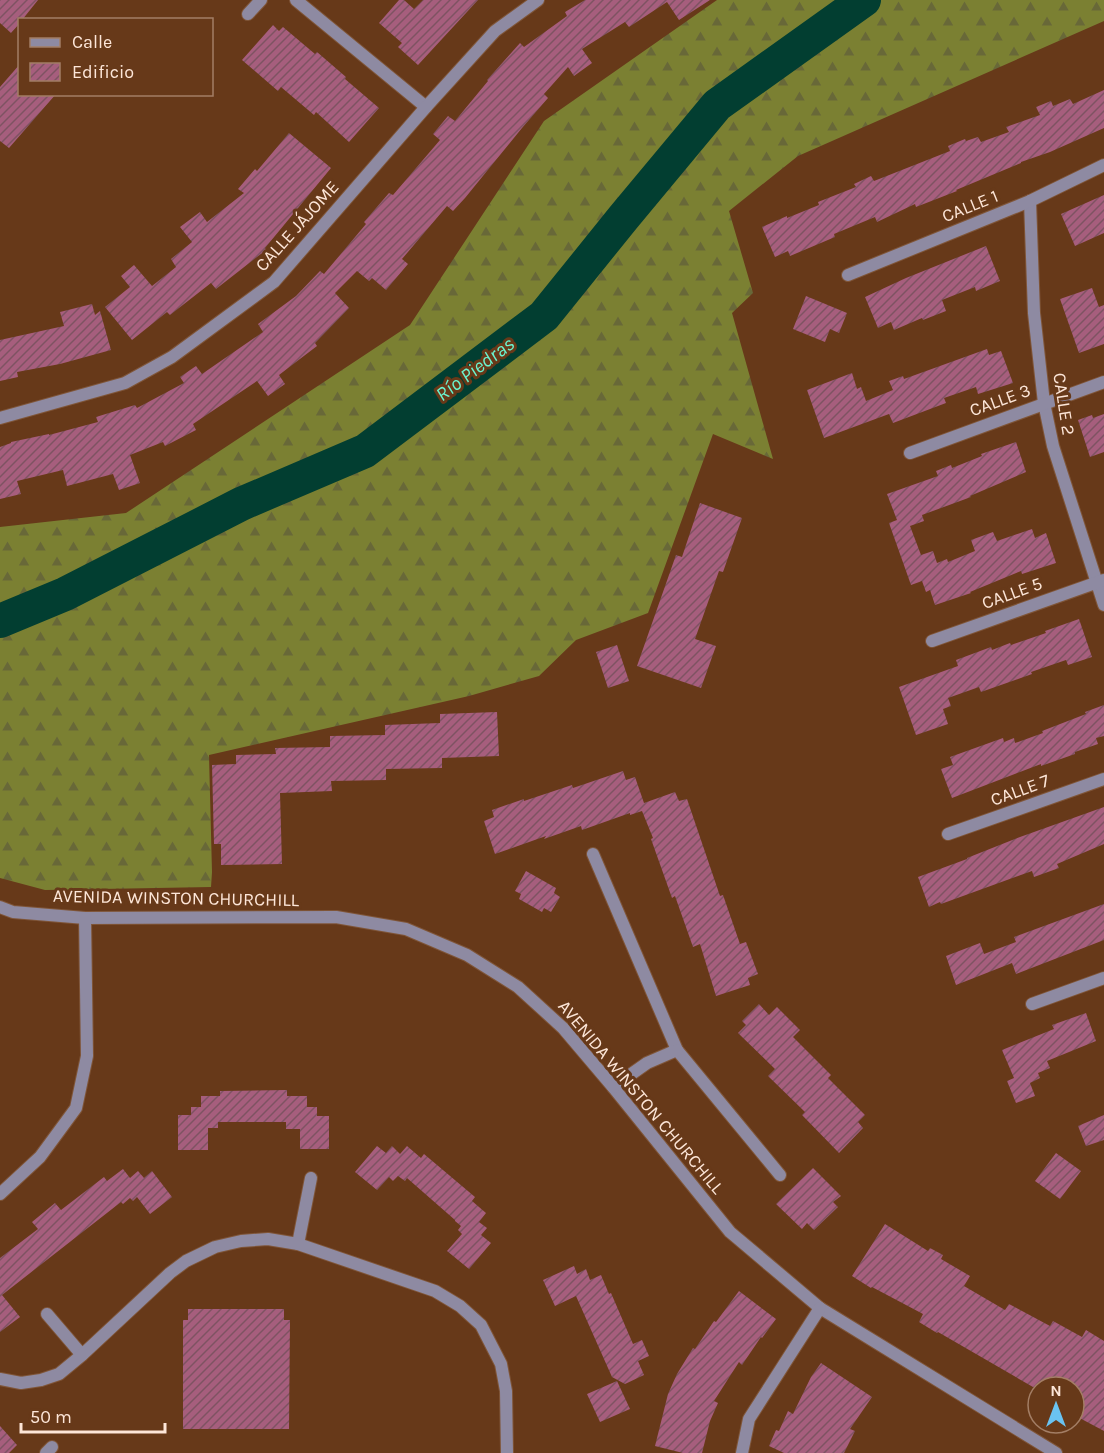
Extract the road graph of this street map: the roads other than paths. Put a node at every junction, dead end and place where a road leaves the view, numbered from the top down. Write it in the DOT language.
graph roads {
  1 [pos="261,0"];
  2 [pos="296,0"];
  3 [pos="538,0"];
  4 [pos="248,14"];
  5 [pos="426,107"];
  6 [pos="1104,165"];
  7 [pos="1030,201"];
  8 [pos="848,275"];
  9 [pos="1104,382"];
  10 [pos="1044,403"];
  11 [pos="0,418"];
  12 [pos="909,453"];
  13 [pos="1100,581"];
  14 [pos="1104,605"];
  15 [pos="932,641"];
  16 [pos="1104,779"];
  17 [pos="948,834"];
  18 [pos="592,854"];
  19 [pos="0,907"];
  20 [pos="85,918"];
  21 [pos="1104,978"];
  22 [pos="1032,1004"];
  23 [pos="677,1050"];
  24 [pos="613,1087"];
  25 [pos="780,1174"];
  26 [pos="311,1178"];
  27 [pos="0,1194"];
  28 [pos="298,1244"];
  29 [pos="820,1308"];
  30 [pos="47,1314"];
  31 [pos="82,1355"];
  32 [pos="0,1379"];
  33 [pos="507,1453"];
  34 [pos="742,1453"];
  35 [pos="1056,1453"];
  1 -- 4 [label="street"];
  2 -- 5 [label="street"];
  3 -- 5 [label="street, CALLE JÁJOME"];
  5 -- 11 [label="street, CALLE JÁJOME"];
  6 -- 7 [label="street, CALLE 1"];
  7 -- 8 [label="street, CALLE 1"];
  7 -- 10 [label="street, CALLE 2"];
  9 -- 10 [label="street, CALLE 3"];
  10 -- 12 [label="street, CALLE 3"];
  10 -- 13 [label="street, CALLE 2"];
  13 -- 14 [label="street, CALLE 2"];
  13 -- 15 [label="street, CALLE 5"];
  16 -- 17 [label="street, CALLE 7"];
  18 -- 23 [label="street"];
  19 -- 20 [label="street, AVENIDA WINSTON CHURCHILL"];
  20 -- 24 [label="street, AVENIDA WINSTON CHURCHILL"];
  20 -- 27 [label="street"];
  21 -- 22 [label="street"];
  23 -- 24 [label="street"];
  23 -- 25 [label="street"];
  24 -- 29 [label="street, AVENIDA WINSTON CHURCHILL"];
  26 -- 28 [label="street"];
  28 -- 31 [label="street"];
  28 -- 33 [label="street"];
  29 -- 34 [label="street"];
  29 -- 35 [label="street, AVENIDA WINSTON CHURCHILL"];
  30 -- 31 [label="street"];
  31 -- 32 [label="street"];
}
